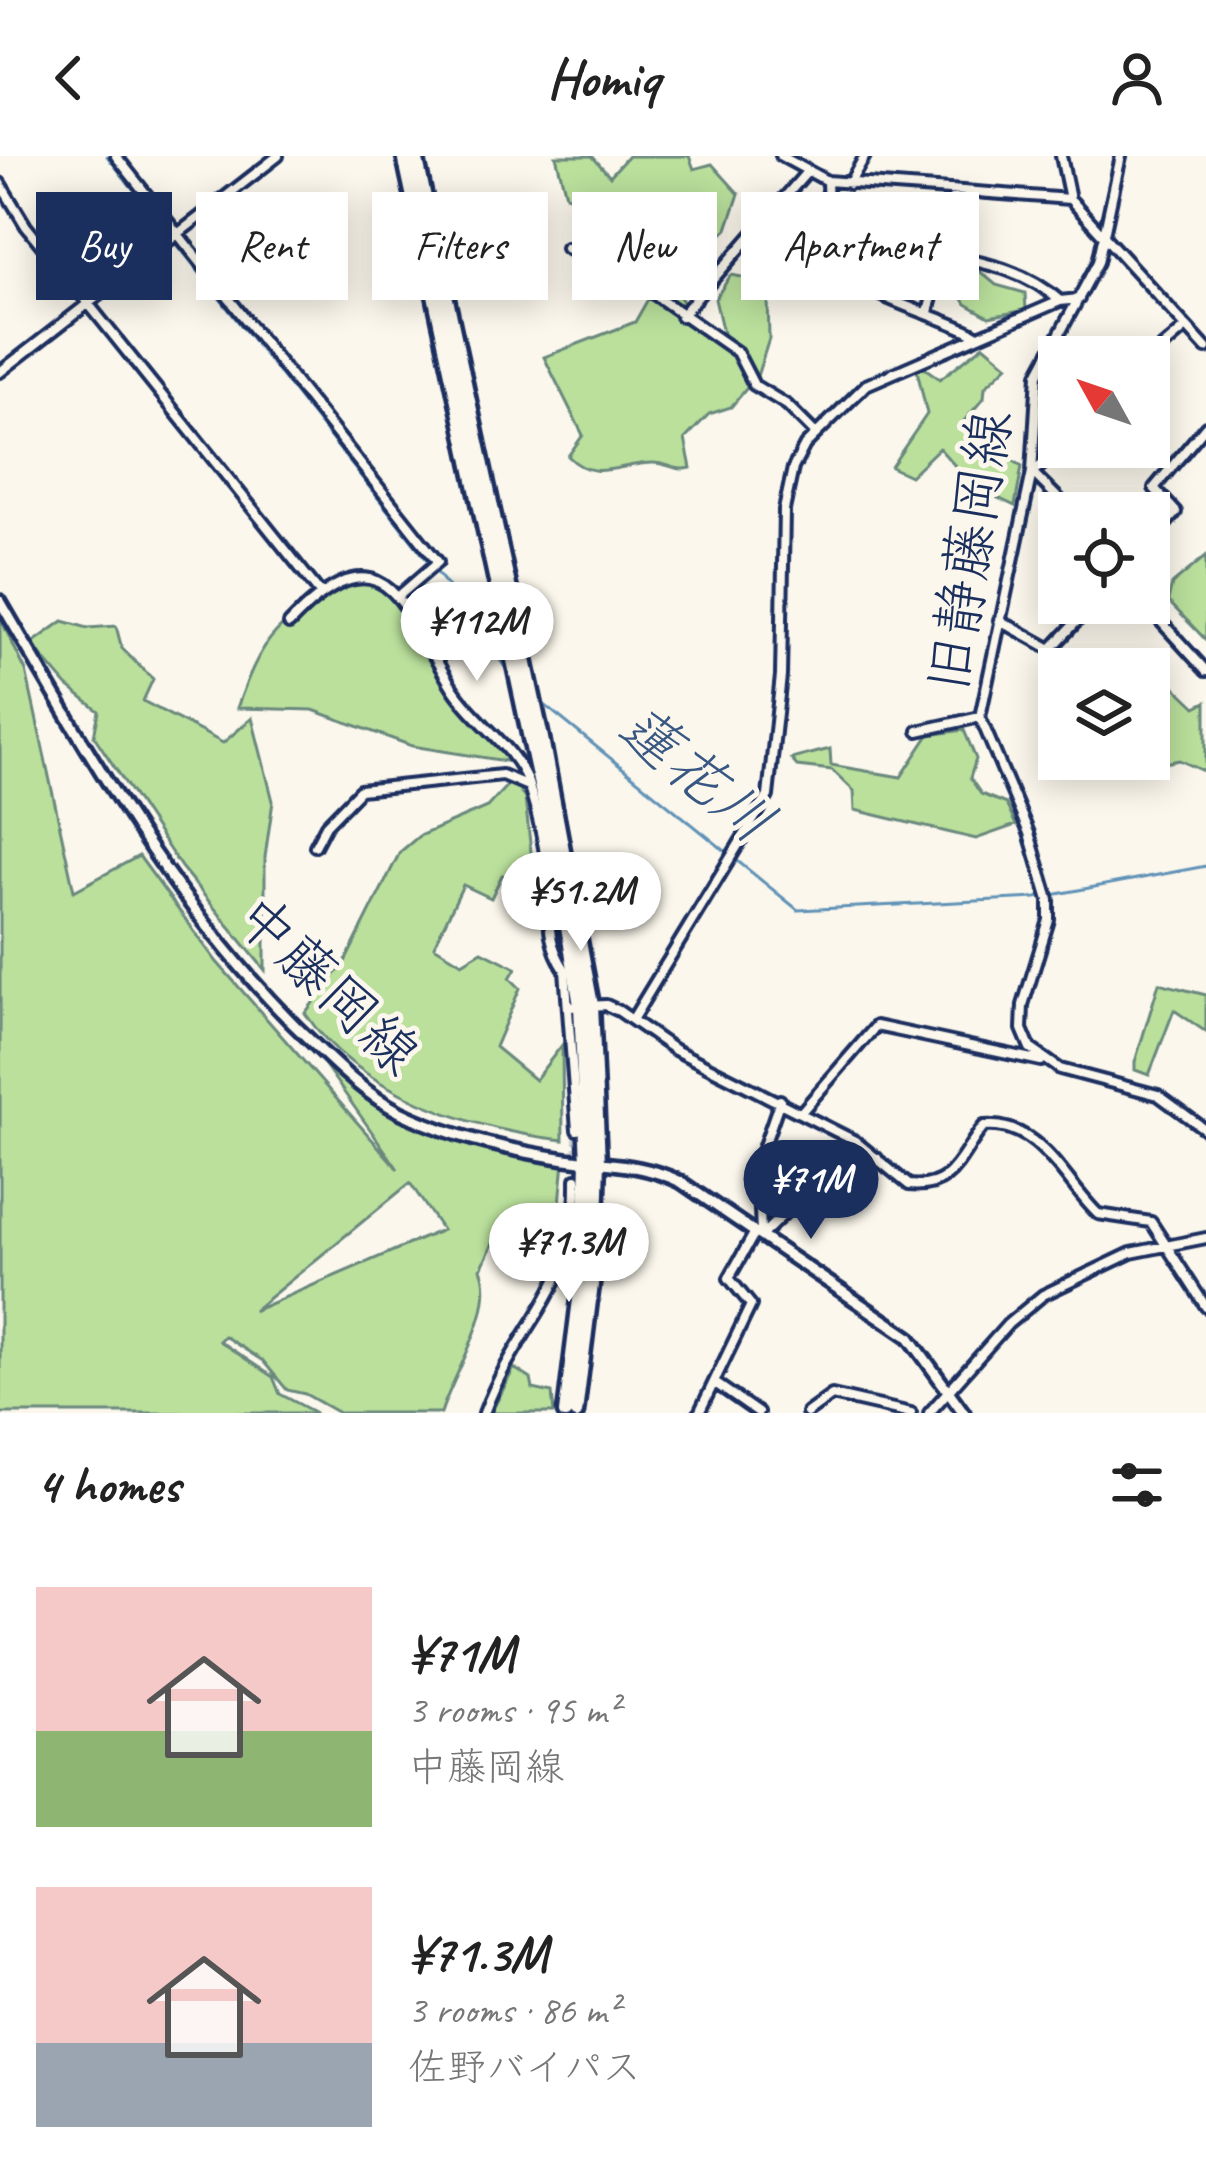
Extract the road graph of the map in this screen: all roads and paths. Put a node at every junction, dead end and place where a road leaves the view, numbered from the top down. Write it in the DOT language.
graph roads {
  1 [pos="116,156"];
  2 [pos="278,156"];
  3 [pos="404,156"];
  4 [pos="416,156"];
  5 [pos="781,156"];
  6 [pos="866,156"];
  7 [pos="1061,156"];
  8 [pos="1121,156"];
  9 [pos="806,173"];
  10 [pos="827,182"];
  11 [pos="0,183"];
  12 [pos="849,184"];
  13 [pos="955,190"];
  14 [pos="827,192"];
  15 [pos="3,198"];
  16 [pos="1070,199"];
  17 [pos="174,236"];
  18 [pos="1104,240"];
  19 [pos="566,248"];
  20 [pos="979,263"];
  21 [pos="1081,298"];
  22 [pos="892,300"];
  23 [pos="931,300"];
  24 [pos="1060,302"];
  25 [pos="88,304"];
  26 [pos="928,312"];
  27 [pos="681,316"];
  28 [pos="1184,328"];
  29 [pos="977,336"];
  30 [pos="1170,340"];
  31 [pos="1206,348"];
  32 [pos="0,372"];
  33 [pos="1206,426"];
  34 [pos="814,433"];
  35 [pos="1038,468"];
  36 [pos="1032,472"];
  37 [pos="1052,492"];
  38 [pos="1158,492"];
  39 [pos="321,594"];
  40 [pos="400,596"];
  41 [pos="0,602"];
  42 [pos="999,620"];
  43 [pos="290,624"];
  44 [pos="1072,624"];
  45 [pos="1163,624"];
  46 [pos="1206,671"];
  47 [pos="980,717"];
  48 [pos="918,731"];
  49 [pos="529,787"];
  50 [pos="315,846"];
  51 [pos="581,1006"];
  52 [pos="632,1021"];
  53 [pos="1043,1061"];
  54 [pos="780,1100"];
  55 [pos="802,1110"];
  56 [pos="577,1130"];
  57 [pos="1206,1130"];
  58 [pos="877,1158"];
  59 [pos="593,1162"];
  60 [pos="576,1179"];
  61 [pos="758,1233"];
  62 [pos="1206,1238"];
  63 [pos="1166,1246"];
  64 [pos="1206,1306"];
  65 [pos="715,1382"];
  66 [pos="951,1391"];
  67 [pos="484,1413"];
  68 [pos="565,1413"];
  69 [pos="576,1413"];
  70 [pos="699,1413"];
  71 [pos="758,1413"];
  72 [pos="807,1413"];
  73 [pos="911,1413"];
  74 [pos="929,1413"];
  75 [pos="964,1413"];
  1 -- 17 [label="street"];
  2 -- 17 [label="street"];
  3 -- 51 [label="highway"];
  4 -- 51 [label="highway"];
  5 -- 9 [label="street"];
  6 -- 12 [label="street"];
  7 -- 16 [label="street"];
  8 -- 18 [label="street, 旧静藤岡線"];
  9 -- 10 [label="street"];
  9 -- 27 [label="street"];
  10 -- 12 [label="street"];
  10 -- 14 [label="street"];
  11 -- 15 [label="street"];
  12 -- 13 [label="street"];
  13 -- 16 [label="street"];
  15 -- 25 [label="street"];
  16 -- 18 [label="street"];
  17 -- 25 [label="street"];
  17 -- 40 [label="street"];
  18 -- 21 [label="street, 旧静藤岡線"];
  18 -- 28 [label="street"];
  19 -- 27 [label="street"];
  20 -- 24 [label="street"];
  21 -- 24 [label="street"];
  21 -- 36 [label="street, 旧静藤岡線"];
  22 -- 26 [label="street"];
  23 -- 26 [label="street"];
  24 -- 29 [label="street"];
  25 -- 32 [label="street"];
  25 -- 39 [label="street"];
  26 -- 29 [label="street"];
  27 -- 34 [label="street"];
  28 -- 30 [label="street"];
  28 -- 31 [label="street"];
  29 -- 34 [label="street"];
  33 -- 38 [label="street"];
  34 -- 52 [label="street"];
  35 -- 36 [label="street"];
  36 -- 37 [label="street"];
  36 -- 42 [label="street, 旧静藤岡線"];
  39 -- 40 [label="street"];
  39 -- 43 [label="street"];
  40 -- 49 [label="street"];
  41 -- 59 [label="main road, 中藤岡線"];
  42 -- 44 [label="street"];
  42 -- 47 [label="street, 旧静藤岡線"];
  45 -- 46 [label="street"];
  47 -- 48 [label="street"];
  47 -- 53 [label="street, 旧静藤岡線"];
  49 -- 50 [label="street"];
  49 -- 51 [label="street"];
  51 -- 52 [label="street"];
  51 -- 56 [label="street"];
  51 -- 59 [label="highway"];
  52 -- 54 [label="street"];
  53 -- 55 [label="street"];
  53 -- 57 [label="street"];
  54 -- 55 [label="street"];
  54 -- 61 [label="street"];
  55 -- 58 [label="street"];
  58 -- 61 [label="street"];
  58 -- 63 [label="street"];
  59 -- 61 [label="main road, 中藤岡線"];
  59 -- 68 [label="highway"];
  59 -- 69 [label="highway"];
  60 -- 67 [label="street"];
  61 -- 65 [label="street"];
  61 -- 66 [label="main road, 中藤岡線"];
  62 -- 63 [label="street"];
  63 -- 64 [label="street"];
  63 -- 66 [label="street"];
  65 -- 70 [label="street"];
  65 -- 71 [label="street"];
  66 -- 74 [label="street"];
  66 -- 75 [label="main road, 中藤岡線"];
  72 -- 73 [label="street"];
}
